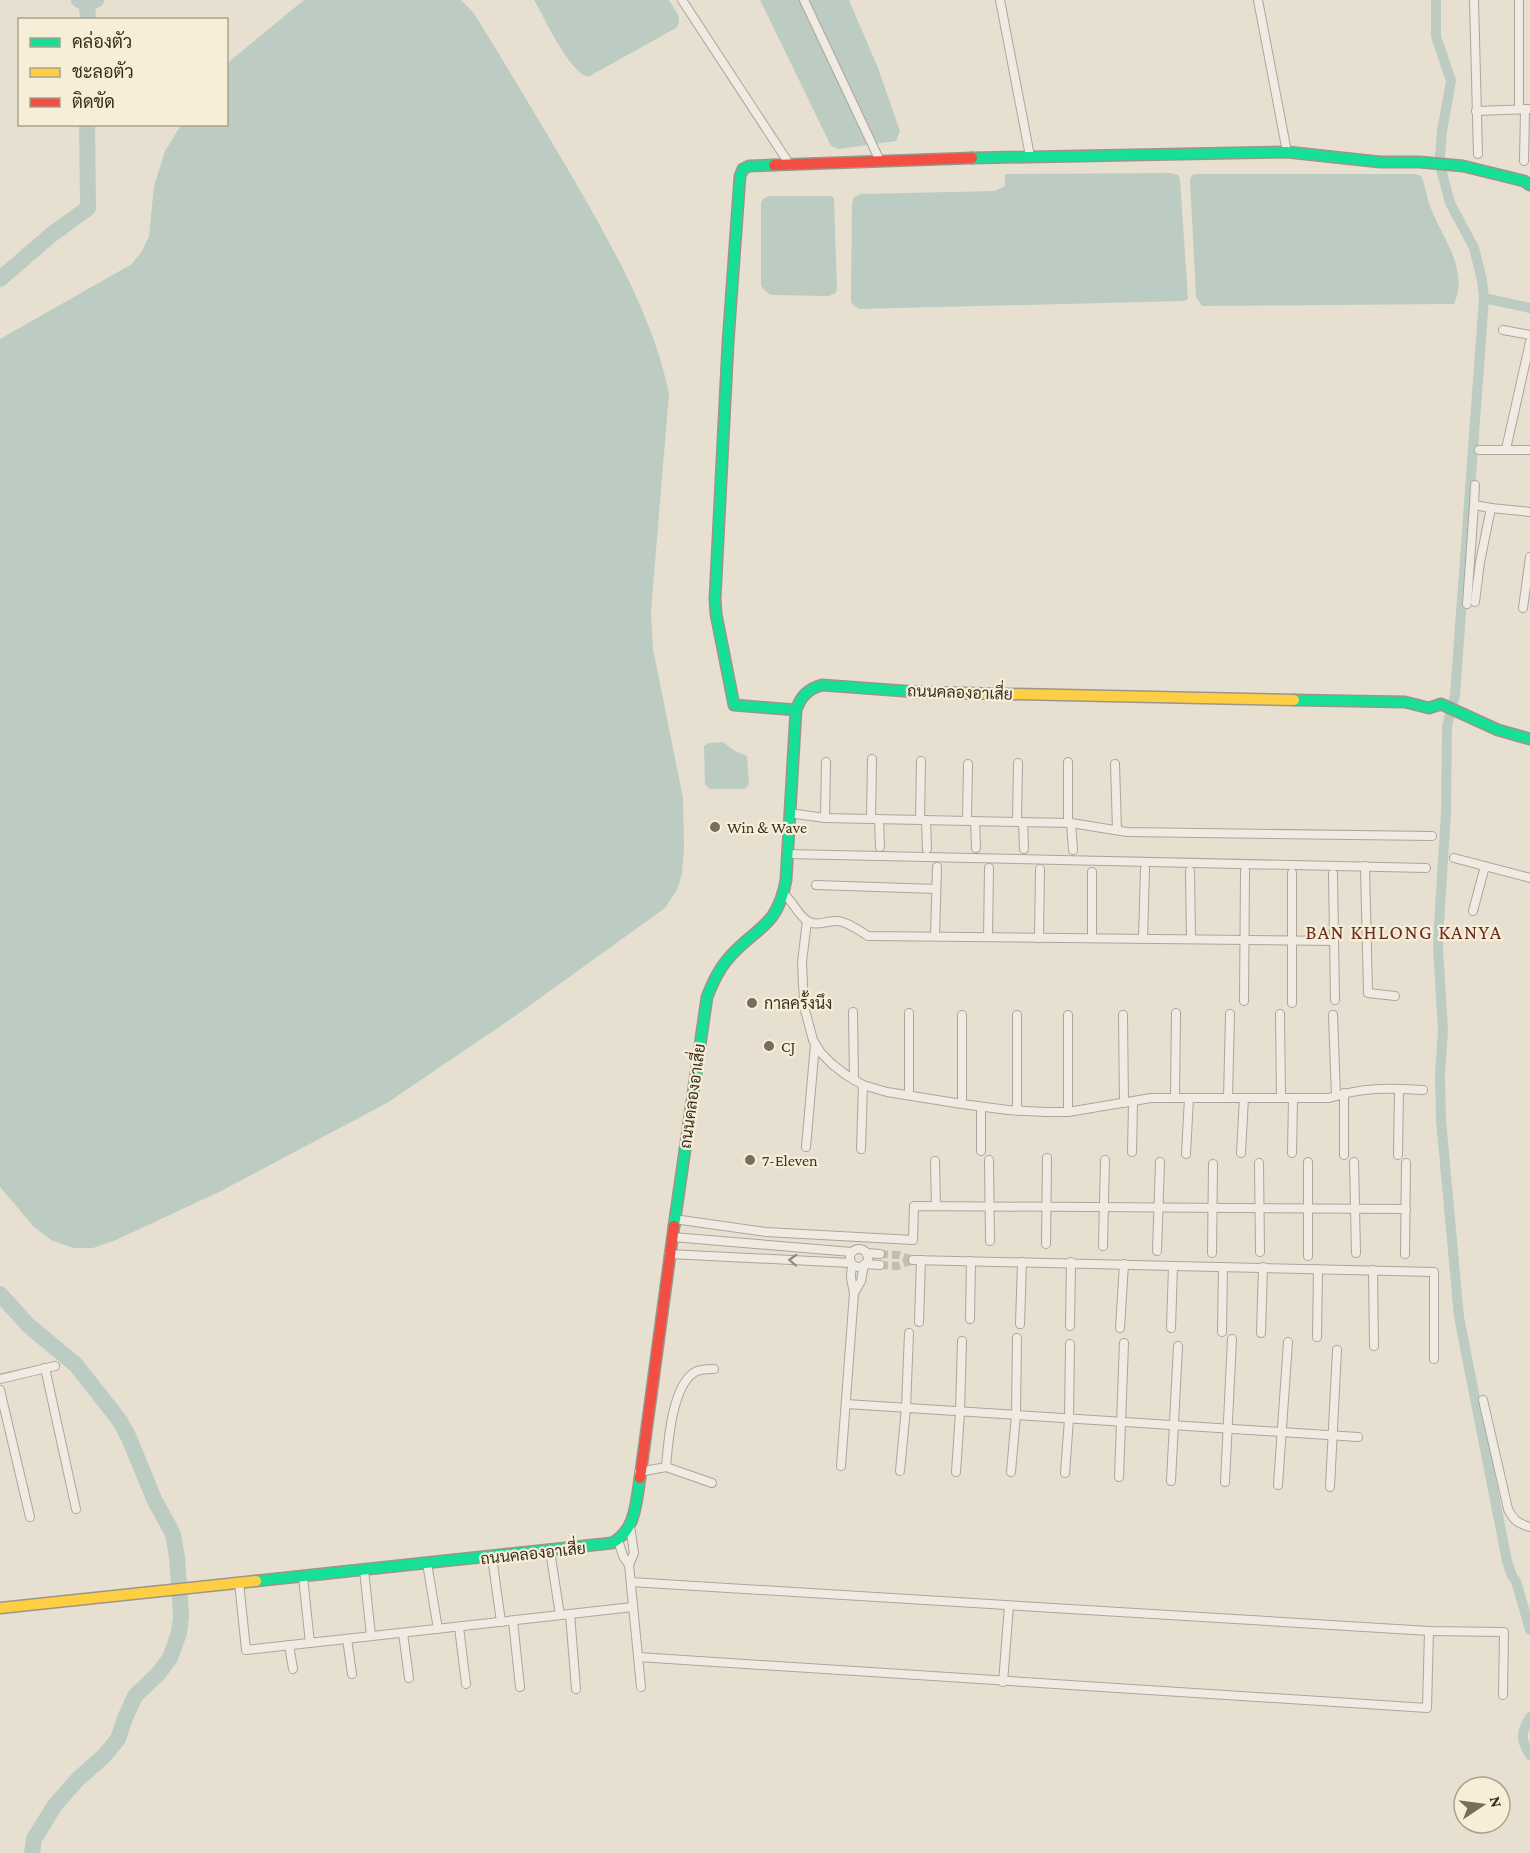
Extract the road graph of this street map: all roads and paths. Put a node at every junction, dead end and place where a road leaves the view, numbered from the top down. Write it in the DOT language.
graph roads {
  1 [pos="682,0"];
  2 [pos="804,0"];
  3 [pos="999,0"];
  4 [pos="1258,0"];
  5 [pos="1474,0"];
  6 [pos="1519,0"];
  7 [pos="1525,109"];
  8 [pos="1476,111"];
  9 [pos="1287,152"];
  10 [pos="1478,154"];
  11 [pos="1030,156"];
  12 [pos="1524,160"];
  13 [pos="880,161"];
  14 [pos="790,165"];
  15 [pos="1528,181"];
  16 [pos="1503,330"];
  17 [pos="1530,335"];
  18 [pos="1530,342"];
  19 [pos="1506,449"];
  20 [pos="1479,450"];
  21 [pos="1530,450"];
  22 [pos="1475,484"];
  23 [pos="1474,505"];
  24 [pos="1491,508"];
  25 [pos="1530,512"];
  26 [pos="1530,556"];
  27 [pos="1522,608"];
  28 [pos="796,710"];
  29 [pos="1530,739"];
  30 [pos="872,759"];
  31 [pos="921,761"];
  32 [pos="826,762"];
  33 [pos="1068,762"];
  34 [pos="1018,763"];
  35 [pos="1115,764"];
  36 [pos="968,765"];
  37 [pos="789,813"];
  38 [pos="825,818"];
  39 [pos="875,819"];
  40 [pos="923,820"];
  41 [pos="971,821"];
  42 [pos="1020,822"];
  43 [pos="1069,823"];
  44 [pos="1117,830"];
  45 [pos="1432,836"];
  46 [pos="880,847"];
  47 [pos="976,848"];
  48 [pos="927,849"];
  49 [pos="1024,849"];
  50 [pos="1073,850"];
  51 [pos="787,854"];
  52 [pos="1454,858"];
  53 [pos="1365,866"];
  54 [pos="1485,866"];
  55 [pos="937,867"];
  56 [pos="1426,867"];
  57 [pos="989,868"];
  58 [pos="1040,869"];
  59 [pos="1145,869"];
  60 [pos="1190,871"];
  61 [pos="1245,871"];
  62 [pos="1092,872"];
  63 [pos="1292,873"];
  64 [pos="1334,874"];
  65 [pos="1530,878"];
  66 [pos="816,885"];
  67 [pos="936,889"];
  68 [pos="784,894"];
  69 [pos="1473,911"];
  70 [pos="807,921"];
  71 [pos="935,936"];
  72 [pos="988,937"];
  73 [pos="1039,938"];
  74 [pos="1092,938"];
  75 [pos="1143,939"];
  76 [pos="1191,939"];
  77 [pos="1292,940"];
  78 [pos="1245,941"];
  79 [pos="1334,941"];
  80 [pos="1395,996"];
  81 [pos="1244,1000"];
  82 [pos="1335,1000"];
  83 [pos="1292,1003"];
  84 [pos="853,1012"];
  85 [pos="909,1013"];
  86 [pos="1176,1013"];
  87 [pos="1017,1014"];
  88 [pos="1124,1014"];
  89 [pos="1230,1014"];
  90 [pos="1280,1014"];
  91 [pos="1068,1015"];
  92 [pos="1334,1015"];
  93 [pos="963,1016"];
  94 [pos="815,1043"];
  95 [pos="854,1080"];
  96 [pos="862,1085"];
  97 [pos="1398,1089"];
  98 [pos="1423,1090"];
  99 [pos="1340,1094"];
  100 [pos="909,1095"];
  101 [pos="1175,1098"];
  102 [pos="1189,1098"];
  103 [pos="1228,1098"];
  104 [pos="1244,1098"];
  105 [pos="1281,1098"];
  106 [pos="1293,1098"];
  107 [pos="1134,1102"];
  108 [pos="1124,1103"];
  109 [pos="962,1104"];
  110 [pos="981,1107"];
  111 [pos="1017,1111"];
  112 [pos="1068,1112"];
  113 [pos="806,1147"];
  114 [pos="861,1149"];
  115 [pos="981,1151"];
  116 [pos="1132,1152"];
  117 [pos="1241,1153"];
  118 [pos="1292,1153"];
  119 [pos="1186,1154"];
  120 [pos="1344,1155"];
  121 [pos="1398,1155"];
  122 [pos="1047,1158"];
  123 [pos="989,1160"];
  124 [pos="1105,1160"];
  125 [pos="935,1161"];
  126 [pos="1160,1162"];
  127 [pos="1308,1162"];
  128 [pos="1354,1162"];
  129 [pos="1259,1163"];
  130 [pos="1406,1163"];
  131 [pos="1212,1164"];
  132 [pos="936,1206"];
  133 [pos="990,1207"];
  134 [pos="1047,1207"];
  135 [pos="1104,1208"];
  136 [pos="1159,1208"];
  137 [pos="1212,1209"];
  138 [pos="1259,1209"];
  139 [pos="1406,1209"];
  140 [pos="1308,1210"];
  141 [pos="1355,1210"];
  142 [pos="674,1219"];
  143 [pos="673,1238"];
  144 [pos="990,1241"];
  145 [pos="1046,1244"];
  146 [pos="1103,1246"];
  147 [pos="1157,1251"];
  148 [pos="852,1252"];
  149 [pos="866,1252"];
  150 [pos="1260,1252"];
  151 [pos="1212,1253"];
  152 [pos="1356,1253"];
  153 [pos="669,1254"];
  154 [pos="880,1254"];
  155 [pos="1405,1254"];
  156 [pos="1308,1256"];
  157 [pos="971,1261"];
  158 [pos="1022,1262"];
  159 [pos="1071,1262"];
  160 [pos="852,1264"];
  161 [pos="865,1264"];
  162 [pos="1124,1264"];
  163 [pos="880,1265"];
  164 [pos="1173,1266"];
  165 [pos="1223,1267"];
  166 [pos="1263,1267"];
  167 [pos="1318,1269"];
  168 [pos="1373,1270"];
  169 [pos="854,1293"];
  170 [pos="970,1319"];
  171 [pos="919,1322"];
  172 [pos="1020,1324"];
  173 [pos="1070,1326"];
  174 [pos="1120,1328"];
  175 [pos="1171,1328"];
  176 [pos="1222,1332"];
  177 [pos="909,1333"];
  178 [pos="1261,1333"];
  179 [pos="1317,1337"];
  180 [pos="1017,1338"];
  181 [pos="1232,1339"];
  182 [pos="962,1341"];
  183 [pos="1124,1342"];
  184 [pos="1288,1342"];
  185 [pos="1070,1344"];
  186 [pos="1178,1346"];
  187 [pos="1374,1346"];
  188 [pos="1337,1350"];
  189 [pos="1434,1359"];
  190 [pos="55,1366"];
  191 [pos="45,1368"];
  192 [pos="714,1369"];
  193 [pos="0,1379"];
  194 [pos="0,1390"];
  195 [pos="1483,1400"];
  196 [pos="846,1404"];
  197 [pos="906,1408"];
  198 [pos="960,1412"];
  199 [pos="1016,1415"];
  200 [pos="1069,1419"];
  201 [pos="1121,1422"];
  202 [pos="1174,1426"];
  203 [pos="1228,1429"];
  204 [pos="1281,1432"];
  205 [pos="1333,1436"];
  206 [pos="1358,1437"];
  207 [pos="841,1466"];
  208 [pos="666,1467"];
  209 [pos="900,1471"];
  210 [pos="639,1472"];
  211 [pos="956,1472"];
  212 [pos="1011,1472"];
  213 [pos="1065,1473"];
  214 [pos="1119,1477"];
  215 [pos="1171,1481"];
  216 [pos="1225,1482"];
  217 [pos="712,1483"];
  218 [pos="1278,1485"];
  219 [pos="1330,1487"];
  220 [pos="76,1509"];
  221 [pos="30,1518"];
  222 [pos="630,1526"];
  223 [pos="1530,1527"];
  224 [pos="618,1540"];
  225 [pos="550,1551"];
  226 [pos="492,1557"];
  227 [pos="427,1563"];
  228 [pos="629,1565"];
  229 [pos="364,1570"];
  230 [pos="303,1577"];
  231 [pos="239,1582"];
  232 [pos="631,1582"];
  233 [pos="1009,1606"];
  234 [pos="633,1607"];
  235 [pos="0,1608"];
  236 [pos="570,1614"];
  237 [pos="560,1616"];
  238 [pos="513,1621"];
  239 [pos="501,1622"];
  240 [pos="459,1627"];
  241 [pos="438,1629"];
  242 [pos="1429,1631"];
  243 [pos="403,1633"];
  244 [pos="371,1636"];
  245 [pos="347,1639"];
  246 [pos="310,1643"];
  247 [pos="289,1645"];
  248 [pos="638,1657"];
  249 [pos="293,1669"];
  250 [pos="352,1674"];
  251 [pos="409,1678"];
  252 [pos="1003,1682"];
  253 [pos="466,1684"];
  254 [pos="520,1687"];
  255 [pos="640,1687"];
  256 [pos="576,1689"];
  257 [pos="1503,1695"];
  1 -- 14 [label="street"];
  2 -- 13 [label="street"];
  3 -- 11 [label="street"];
  4 -- 9 [label="street"];
  5 -- 8 [label="street"];
  6 -- 7 [label="street"];
  7 -- 8 [label="street"];
  7 -- 12 [label="street"];
  8 -- 10 [label="street"];
  9 -- 11 [label="street"];
  9 -- 15 [label="street"];
  11 -- 13 [label="street"];
  13 -- 14 [label="street"];
  14 -- 28 [label="street"];
  16 -- 17 [label="street"];
  18 -- 19 [label="street"];
  19 -- 20 [label="street"];
  19 -- 21 [label="street"];
  22 -- 23 [label="street"];
  23 -- 24 [label="street"];
  23 -- 24 [label="street"];
  24 -- 25 [label="street"];
  26 -- 27 [label="street"];
  28 -- 29 [label="street, ถนนคลองอาเสี่ย"];
  28 -- 37 [label="street, ถนนคลองอาเสี่ย"];
  30 -- 39 [label="street"];
  31 -- 40 [label="street"];
  32 -- 38 [label="street"];
  33 -- 43 [label="street"];
  34 -- 42 [label="street"];
  35 -- 44 [label="street"];
  36 -- 41 [label="street"];
  37 -- 38 [label="street"];
  37 -- 51 [label="street, ถนนคลองอาเสี่ย"];
  38 -- 39 [label="street"];
  39 -- 40 [label="street"];
  39 -- 46 [label="street"];
  40 -- 41 [label="street"];
  40 -- 48 [label="street"];
  41 -- 42 [label="street"];
  41 -- 47 [label="street"];
  42 -- 43 [label="street"];
  42 -- 49 [label="street"];
  43 -- 44 [label="street"];
  43 -- 50 [label="street"];
  44 -- 45 [label="street"];
  51 -- 53 [label="street"];
  51 -- 68 [label="street, ถนนคลองอาเสี่ย"];
  52 -- 54 [label="street"];
  53 -- 56 [label="street"];
  53 -- 80 [label="street"];
  54 -- 65 [label="street"];
  54 -- 69 [label="street"];
  55 -- 67 [label="street"];
  57 -- 72 [label="street"];
  58 -- 73 [label="street"];
  59 -- 75 [label="street"];
  60 -- 76 [label="street"];
  61 -- 78 [label="street"];
  62 -- 74 [label="street"];
  63 -- 77 [label="street"];
  64 -- 79 [label="street"];
  66 -- 67 [label="street"];
  67 -- 71 [label="street"];
  68 -- 70 [label="street"];
  68 -- 142 [label="street, ถนนคลองอาเสี่ย"];
  70 -- 71 [label="street"];
  70 -- 94 [label="street"];
  71 -- 72 [label="street"];
  72 -- 73 [label="street"];
  73 -- 74 [label="street"];
  74 -- 75 [label="street"];
  75 -- 76 [label="street"];
  76 -- 78 [label="street"];
  77 -- 78 [label="street"];
  77 -- 79 [label="street"];
  77 -- 83 [label="street"];
  78 -- 81 [label="street"];
  79 -- 82 [label="street"];
  84 -- 95 [label="street"];
  85 -- 100 [label="street"];
  86 -- 101 [label="street"];
  87 -- 111 [label="street"];
  88 -- 108 [label="street"];
  89 -- 103 [label="street"];
  90 -- 105 [label="street"];
  91 -- 112 [label="street"];
  92 -- 99 [label="street"];
  93 -- 109 [label="street"];
  94 -- 95 [label="street"];
  94 -- 113 [label="street"];
  95 -- 96 [label="street"];
  96 -- 100 [label="street"];
  96 -- 114 [label="street"];
  97 -- 98 [label="street"];
  97 -- 99 [label="street"];
  97 -- 121 [label="street"];
  99 -- 106 [label="street"];
  99 -- 120 [label="street"];
  100 -- 109 [label="street"];
  101 -- 102 [label="street"];
  101 -- 107 [label="street"];
  102 -- 103 [label="street"];
  102 -- 119 [label="street"];
  103 -- 104 [label="street"];
  104 -- 105 [label="street"];
  104 -- 117 [label="street"];
  105 -- 106 [label="street"];
  106 -- 118 [label="street"];
  107 -- 108 [label="street"];
  107 -- 116 [label="street"];
  108 -- 112 [label="street"];
  109 -- 110 [label="street"];
  110 -- 111 [label="street"];
  110 -- 115 [label="street"];
  111 -- 112 [label="street"];
  122 -- 134 [label="street"];
  123 -- 133 [label="street"];
  124 -- 135 [label="street"];
  125 -- 132 [label="street"];
  126 -- 136 [label="street"];
  127 -- 140 [label="street"];
  128 -- 141 [label="street"];
  129 -- 138 [label="street"];
  130 -- 139 [label="street"];
  131 -- 137 [label="street"];
  132 -- 133 [label="street"];
  132 -- 142 [label="street"];
  133 -- 134 [label="street"];
  133 -- 144 [label="street"];
  134 -- 135 [label="street"];
  134 -- 145 [label="street"];
  135 -- 136 [label="street"];
  135 -- 146 [label="street"];
  136 -- 137 [label="street"];
  136 -- 147 [label="street"];
  137 -- 138 [label="street"];
  137 -- 151 [label="street"];
  138 -- 140 [label="street"];
  138 -- 150 [label="street"];
  139 -- 141 [label="street"];
  139 -- 155 [label="street"];
  140 -- 141 [label="street"];
  140 -- 156 [label="street"];
  141 -- 152 [label="street"];
  142 -- 143 [label="street, ถนนคลองอาเสี่ย"];
  143 -- 148 [label="street"];
  143 -- 153 [label="street, ถนนคลองอาเสี่ย"];
  148 -- 149 [label="street"];
  148 -- 160 [label="street"];
  149 -- 154 [label="street"];
  149 -- 161 [label="street"];
  160 -- 153 [label="street, one-way"];
  153 -- 210 [label="street, ถนนคลองอาเสี่ย"];
  157 -- 158 [label="street"];
  157 -- 170 [label="street"];
  157 -- 171 [label="street"];
  158 -- 159 [label="street"];
  158 -- 172 [label="street"];
  159 -- 162 [label="street"];
  159 -- 173 [label="street"];
  160 -- 161 [label="street"];
  160 -- 169 [label="street"];
  161 -- 163 [label="street"];
  161 -- 169 [label="street"];
  162 -- 164 [label="street"];
  162 -- 174 [label="street"];
  164 -- 165 [label="street"];
  164 -- 175 [label="street"];
  165 -- 166 [label="street"];
  165 -- 176 [label="street"];
  166 -- 167 [label="street"];
  166 -- 178 [label="street"];
  167 -- 168 [label="street"];
  167 -- 179 [label="street"];
  168 -- 187 [label="street"];
  168 -- 189 [label="street"];
  169 -- 196 [label="street"];
  177 -- 197 [label="street"];
  180 -- 199 [label="street"];
  181 -- 203 [label="street"];
  182 -- 198 [label="street"];
  183 -- 201 [label="street"];
  184 -- 204 [label="street"];
  185 -- 200 [label="street"];
  186 -- 202 [label="street"];
  188 -- 205 [label="street"];
  190 -- 191 [label="street"];
  191 -- 193 [label="street"];
  191 -- 220 [label="street"];
  192 -- 208 [label="street"];
  194 -- 221 [label="street"];
  195 -- 223 [label="street"];
  196 -- 197 [label="street"];
  196 -- 207 [label="street"];
  197 -- 198 [label="street"];
  197 -- 209 [label="street"];
  198 -- 199 [label="street"];
  198 -- 211 [label="street"];
  199 -- 200 [label="street"];
  199 -- 212 [label="street"];
  200 -- 201 [label="street"];
  200 -- 213 [label="street"];
  201 -- 202 [label="street"];
  201 -- 214 [label="street"];
  202 -- 203 [label="street"];
  202 -- 215 [label="street"];
  203 -- 204 [label="street"];
  203 -- 216 [label="street"];
  204 -- 205 [label="street"];
  204 -- 218 [label="street"];
  205 -- 206 [label="street"];
  205 -- 219 [label="street"];
  208 -- 210 [label="street"];
  208 -- 217 [label="street"];
  210 -- 222 [label="street, ถนนคลองอาเสี่ย"];
  222 -- 224 [label="street, ถนนคลองอาเสี่ย"];
  222 -- 228 [label="street"];
  224 -- 225 [label="street, ถนนคลองอาเสี่ย"];
  224 -- 228 [label="street"];
  225 -- 226 [label="street, ถนนคลองอาเสี่ย"];
  225 -- 237 [label="street"];
  226 -- 227 [label="street, ถนนคลองอาเสี่ย"];
  226 -- 239 [label="street"];
  227 -- 229 [label="street, ถนนคลองอาเสี่ย"];
  227 -- 241 [label="street"];
  228 -- 232 [label="street"];
  229 -- 230 [label="street, ถนนคลองอาเสี่ย"];
  229 -- 244 [label="street"];
  230 -- 231 [label="street, ถนนคลองอาเสี่ย"];
  230 -- 246 [label="street"];
  231 -- 235 [label="street, ถนนคลองอาเสี่ย"];
  231 -- 247 [label="street"];
  232 -- 233 [label="street"];
  232 -- 234 [label="street"];
  233 -- 242 [label="street"];
  233 -- 252 [label="street"];
  234 -- 236 [label="street"];
  234 -- 248 [label="street"];
  236 -- 237 [label="street"];
  236 -- 256 [label="street"];
  237 -- 238 [label="street"];
  238 -- 239 [label="street"];
  238 -- 254 [label="street"];
  239 -- 240 [label="street"];
  240 -- 241 [label="street"];
  240 -- 253 [label="street"];
  241 -- 243 [label="street"];
  242 -- 252 [label="street"];
  242 -- 257 [label="street"];
  243 -- 244 [label="street"];
  243 -- 251 [label="street"];
  244 -- 245 [label="street"];
  245 -- 246 [label="street"];
  245 -- 250 [label="street"];
  246 -- 247 [label="street"];
  247 -- 249 [label="street"];
  248 -- 252 [label="street"];
  248 -- 255 [label="street"];
}
